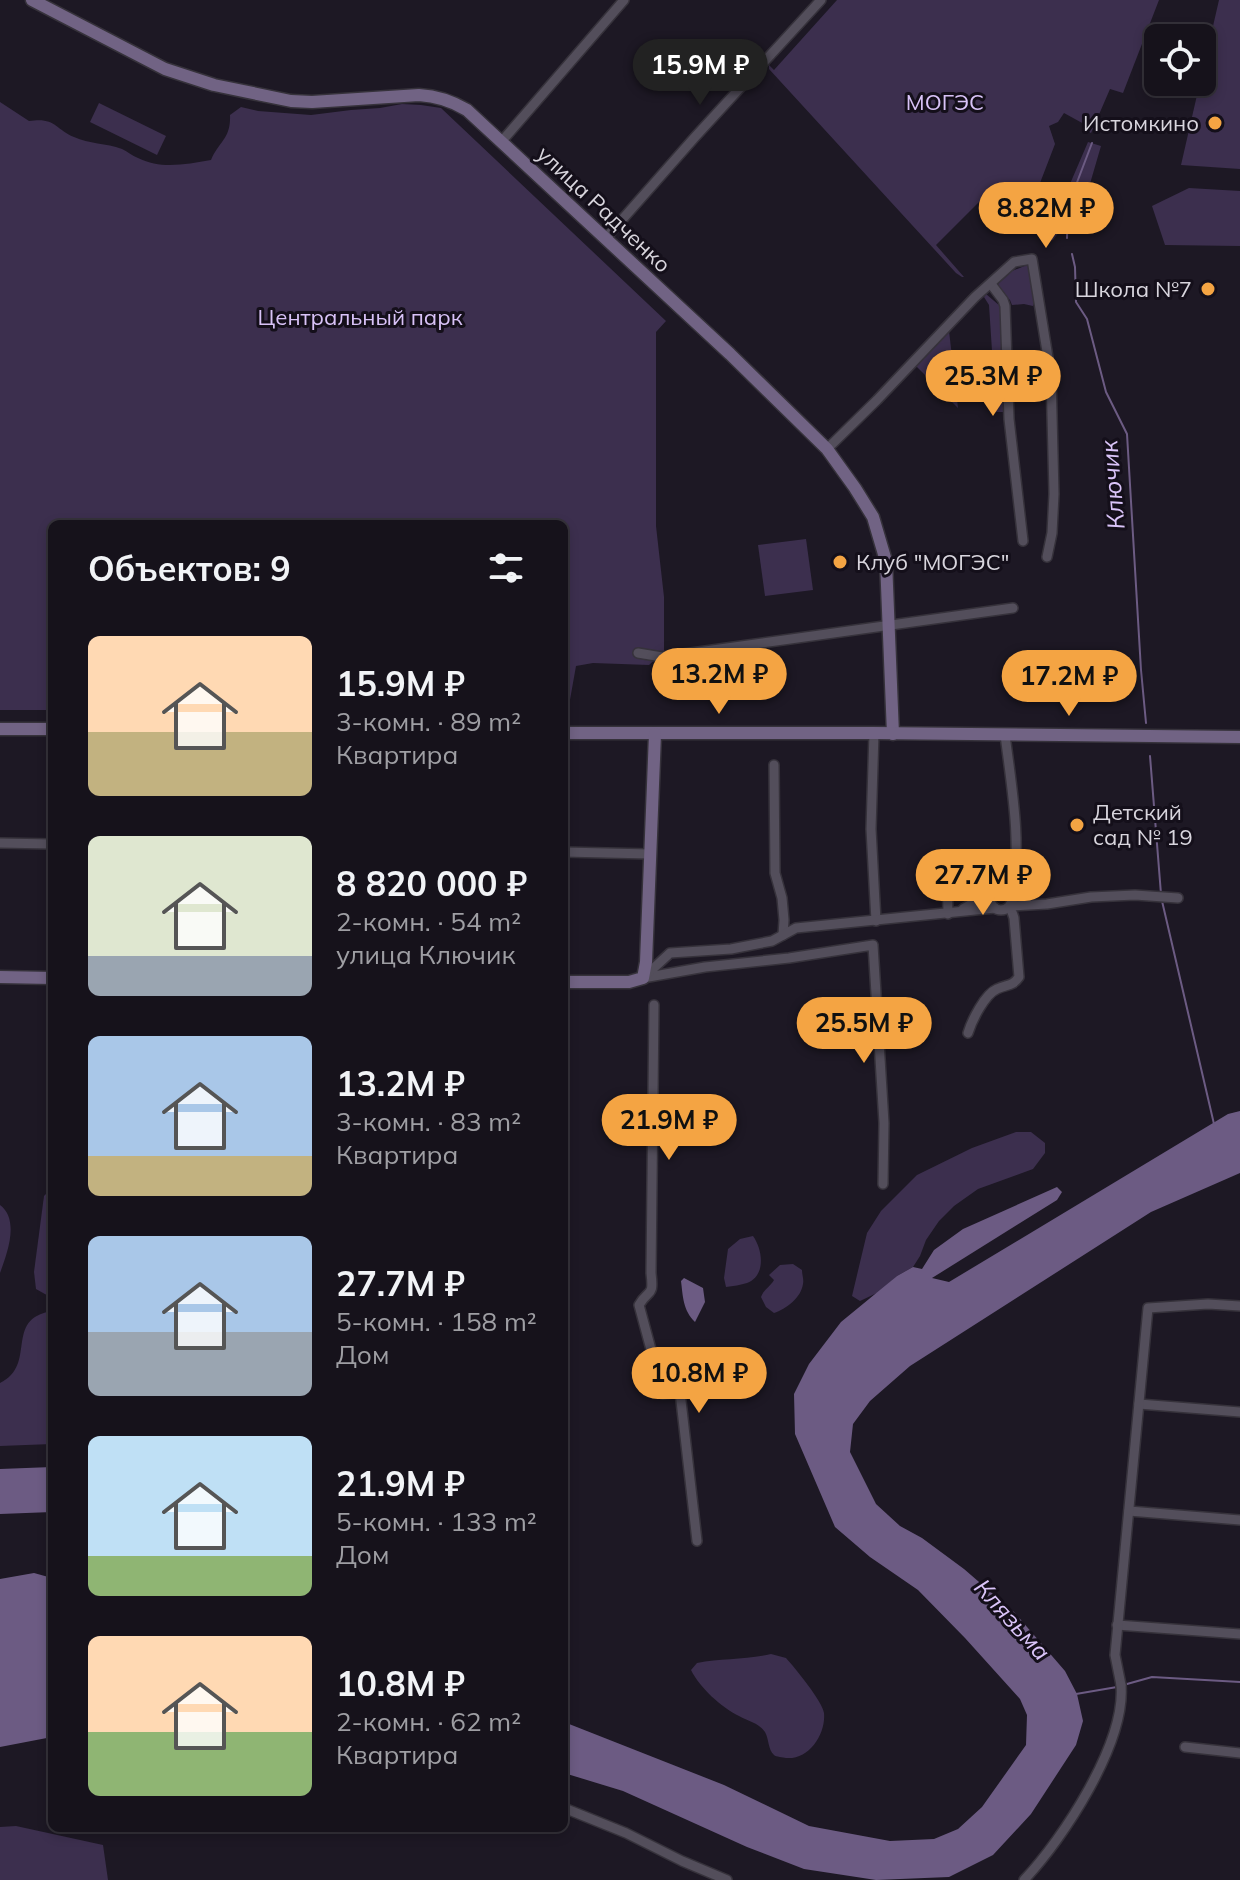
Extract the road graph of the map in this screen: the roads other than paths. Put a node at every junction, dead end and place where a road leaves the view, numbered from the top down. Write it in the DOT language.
graph roads {
  1 [pos="32,0"];
  2 [pos="624,0"];
  3 [pos="821,0"];
  4 [pos="502,141"];
  5 [pos="605,239"];
  6 [pos="991,284"];
  7 [pos="827,449"];
  8 [pos="1023,541"];
  9 [pos="1047,557"];
  10 [pos="1013,608"];
  11 [pos="889,625"];
  12 [pos="638,653"];
  13 [pos="0,729"];
  14 [pos="48,729"];
  15 [pos="568,733"];
  16 [pos="874,733"];
  17 [pos="655,734"];
  18 [pos="893,734"];
  19 [pos="1005,735"];
  20 [pos="1240,737"];
  21 [pos="774,765"];
  22 [pos="0,843"];
  23 [pos="48,844"];
  24 [pos="568,852"];
  25 [pos="650,854"];
  26 [pos="947,868"];
  27 [pos="1015,878"];
  28 [pos="1004,888"];
  29 [pos="993,892"];
  30 [pos="1178,898"];
  31 [pos="1011,902"];
  32 [pos="995,908"];
  33 [pos="952,913"];
  34 [pos="876,921"];
  35 [pos="783,935"];
  36 [pos="0,977"];
  37 [pos="48,978"];
  38 [pos="643,978"];
  39 [pos="568,982"];
  40 [pos="654,1005"];
  41 [pos="968,1033"];
  42 [pos="883,1184"];
  43 [pos="1240,1306"];
  44 [pos="1139,1404"];
  45 [pos="1240,1412"];
  46 [pos="1129,1511"];
  47 [pos="1240,1520"];
  48 [pos="697,1541"];
  49 [pos="1117,1625"];
  50 [pos="1240,1634"];
  51 [pos="1185,1747"];
  52 [pos="1240,1753"];
  53 [pos="568,1810"];
  54 [pos="727,1880"];
  55 [pos="1024,1880"];
  1 -- 4 [label="street, улица Радченко"];
  2 -- 4 [label="street"];
  3 -- 5 [label="street"];
  4 -- 5 [label="street, улица Радченко"];
  5 -- 7 [label="street, улица Радченко"];
  6 -- 7 [label="street"];
  6 -- 8 [label="street"];
  6 -- 9 [label="street"];
  7 -- 11 [label="street, улица Радченко"];
  10 -- 11 [label="street"];
  11 -- 12 [label="street"];
  11 -- 18 [label="street, улица Радченко"];
  13 -- 14 [label="street"];
  15 -- 17 [label="street"];
  16 -- 17 [label="street"];
  16 -- 18 [label="street"];
  16 -- 34 [label="street"];
  17 -- 25 [label="street"];
  18 -- 19 [label="street"];
  19 -- 20 [label="street"];
  19 -- 27 [label="street"];
  21 -- 35 [label="street"];
  22 -- 23 [label="street"];
  24 -- 25 [label="street"];
  25 -- 38 [label="street"];
  26 -- 33 [label="street"];
  27 -- 28 [label="street"];
  27 -- 31 [label="street"];
  28 -- 29 [label="street"];
  28 -- 31 [label="street"];
  29 -- 32 [label="street"];
  29 -- 33 [label="street"];
  30 -- 31 [label="street"];
  31 -- 32 [label="street"];
  31 -- 41 [label="street"];
  32 -- 33 [label="street"];
  33 -- 34 [label="street"];
  34 -- 35 [label="street"];
  35 -- 38 [label="street"];
  36 -- 37 [label="street"];
  38 -- 39 [label="street"];
  38 -- 42 [label="street"];
  40 -- 48 [label="street"];
  43 -- 44 [label="street"];
  44 -- 45 [label="street"];
  44 -- 46 [label="street"];
  46 -- 47 [label="street"];
  46 -- 49 [label="street"];
  49 -- 50 [label="street"];
  49 -- 55 [label="street"];
  51 -- 52 [label="street"];
  53 -- 54 [label="street"];
}
